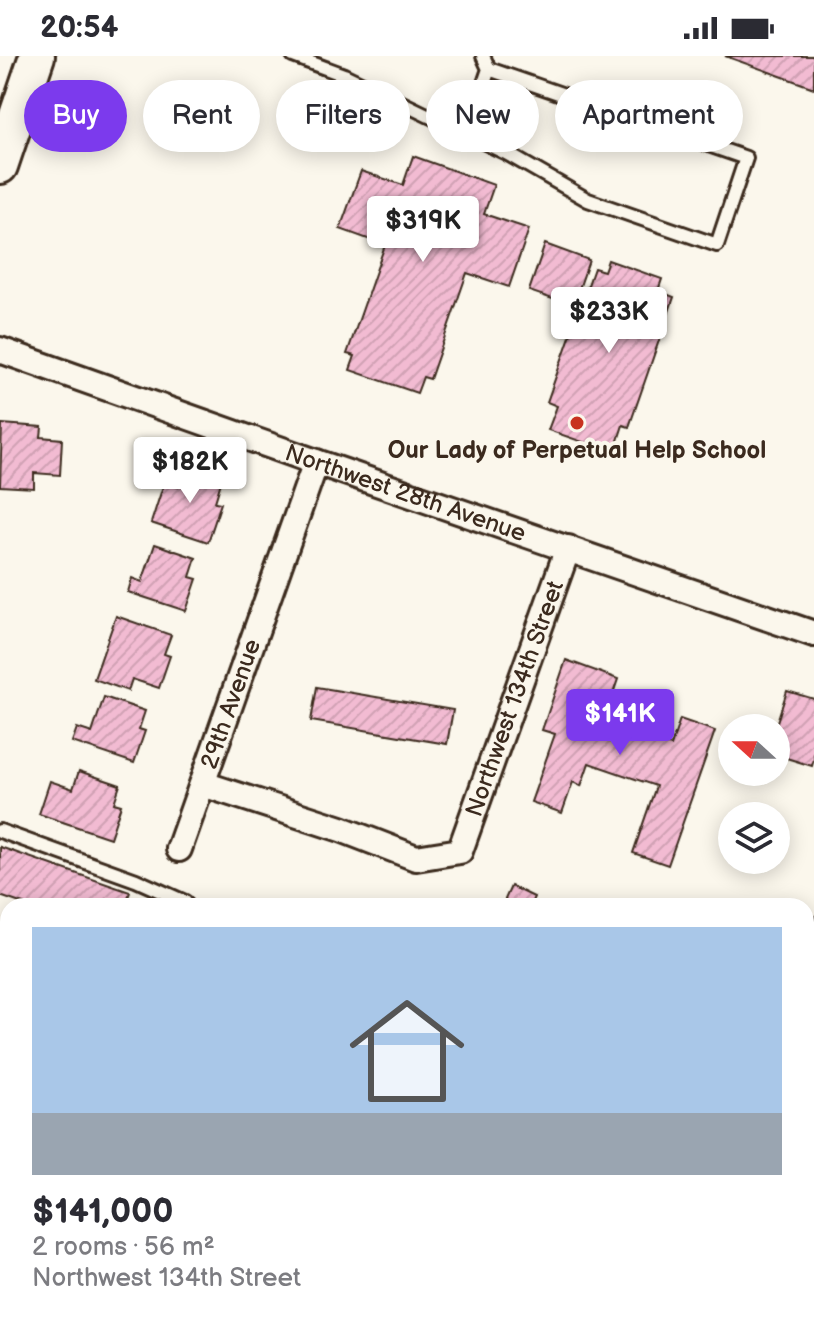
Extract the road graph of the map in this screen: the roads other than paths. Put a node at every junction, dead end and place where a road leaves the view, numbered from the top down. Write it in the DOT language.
graph roads {
  1 [pos="37,56"];
  2 [pos="293,56"];
  3 [pos="483,56"];
  4 [pos="489,69"];
  5 [pos="485,80"];
  6 [pos="521,80"];
  7 [pos="539,86"];
  8 [pos="426,115"];
  9 [pos="504,152"];
  10 [pos="0,166"];
  11 [pos="0,350"];
  12 [pos="316,462"];
  13 [pos="568,548"];
  14 [pos="814,634"];
  15 [pos="203,784"];
  16 [pos="0,831"];
  17 [pos="179,849"];
  18 [pos="460,851"];
  19 [pos="176,898"];
  1 -- 10 [label="main road"];
  2 -- 8 [label="lane"];
  3 -- 4 [label="lane"];
  4 -- 5 [label="lane"];
  4 -- 6 [label="lane"];
  7 -- 9 [label="lane"];
  11 -- 12 [label="street, Northwest 28th Avenue"];
  12 -- 13 [label="street, Northwest 28th Avenue"];
  12 -- 15 [label="street, 29th Avenue"];
  13 -- 14 [label="street, Northwest 28th Avenue"];
  13 -- 18 [label="street, Northwest 134th Street"];
  15 -- 17 [label="street"];
  15 -- 18 [label="street, 29th Avenue"];
  16 -- 19 [label="lane"];
}
